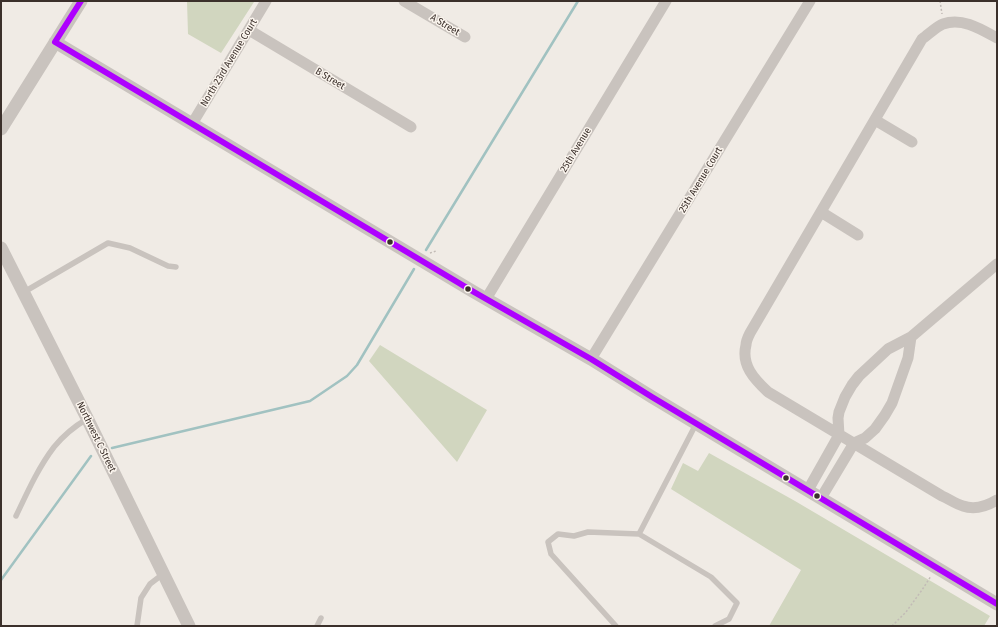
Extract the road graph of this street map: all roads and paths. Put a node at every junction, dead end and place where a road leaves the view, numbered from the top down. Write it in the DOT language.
graph roads {
  1 [pos="81,1"];
  2 [pos="266,1"];
  3 [pos="404,1"];
  4 [pos="666,1"];
  5 [pos="810,1"];
  6 [pos="940,1"];
  7 [pos="944,24"];
  8 [pos="249,30"];
  9 [pos="465,37"];
  10 [pos="997,38"];
  11 [pos="55,42"];
  12 [pos="875,120"];
  13 [pos="192,124"];
  14 [pos="411,127"];
  15 [pos="1,130"];
  16 [pos="912,142"];
  17 [pos="821,212"];
  18 [pos="858,235"];
  19 [pos="1,248"];
  20 [pos="436,251"];
  21 [pos="427,254"];
  22 [pos="997,264"];
  23 [pos="176,267"];
  24 [pos="24,292"];
  25 [pos="486,299"];
  26 [pos="911,337"];
  27 [pos="591,359"];
  28 [pos="87,418"];
  29 [pos="696,424"];
  30 [pos="839,435"];
  31 [pos="854,443"];
  32 [pos="808,490"];
  33 [pos="821,498"];
  34 [pos="997,500"];
  35 [pos="16,516"];
  36 [pos="639,534"];
  37 [pos="936,567"];
  38 [pos="164,574"];
  39 [pos="997,604"];
  40 [pos="321,618"];
  41 [pos="138,626"];
  42 [pos="189,626"];
  43 [pos="316,626"];
  44 [pos="616,626"];
  45 [pos="715,626"];
  46 [pos="892,626"];
  1 -- 11 [label="street"];
  2 -- 8 [label="street, North 23rd Avenue Court"];
  3 -- 9 [label="street, A Street"];
  4 -- 25 [label="street, 25th Avenue"];
  5 -- 27 [label="street, 25th Avenue Court"];
  6 -- 7 [label="path"];
  7 -- 10 [label="street"];
  7 -- 12 [label="street"];
  8 -- 13 [label="street, North 23rd Avenue Court"];
  8 -- 14 [label="street, B Street"];
  11 -- 13 [label="street"];
  11 -- 15 [label="street"];
  12 -- 16 [label="street"];
  12 -- 17 [label="street"];
  13 -- 25 [label="street"];
  17 -- 18 [label="street"];
  17 -- 30 [label="street"];
  19 -- 24 [label="street, Northwest C Street"];
  20 -- 21 [label="path"];
  22 -- 26 [label="street"];
  23 -- 24 [label="lane"];
  24 -- 28 [label="street, Northwest C Street"];
  25 -- 27 [label="street"];
  26 -- 30 [label="street"];
  26 -- 31 [label="street"];
  27 -- 29 [label="street"];
  28 -- 35 [label="lane"];
  28 -- 38 [label="street, Northwest C Street"];
  29 -- 32 [label="street"];
  29 -- 36 [label="lane"];
  30 -- 31 [label="street"];
  30 -- 32 [label="street"];
  31 -- 33 [label="street"];
  31 -- 34 [label="street"];
  32 -- 33 [label="street"];
  33 -- 37 [label="street"];
  36 -- 44 [label="lane"];
  36 -- 45 [label="lane"];
  37 -- 39 [label="street"];
  37 -- 46 [label="path"];
  38 -- 41 [label="lane"];
  38 -- 42 [label="street, Northwest C Street"];
  40 -- 43 [label="lane"];
}
